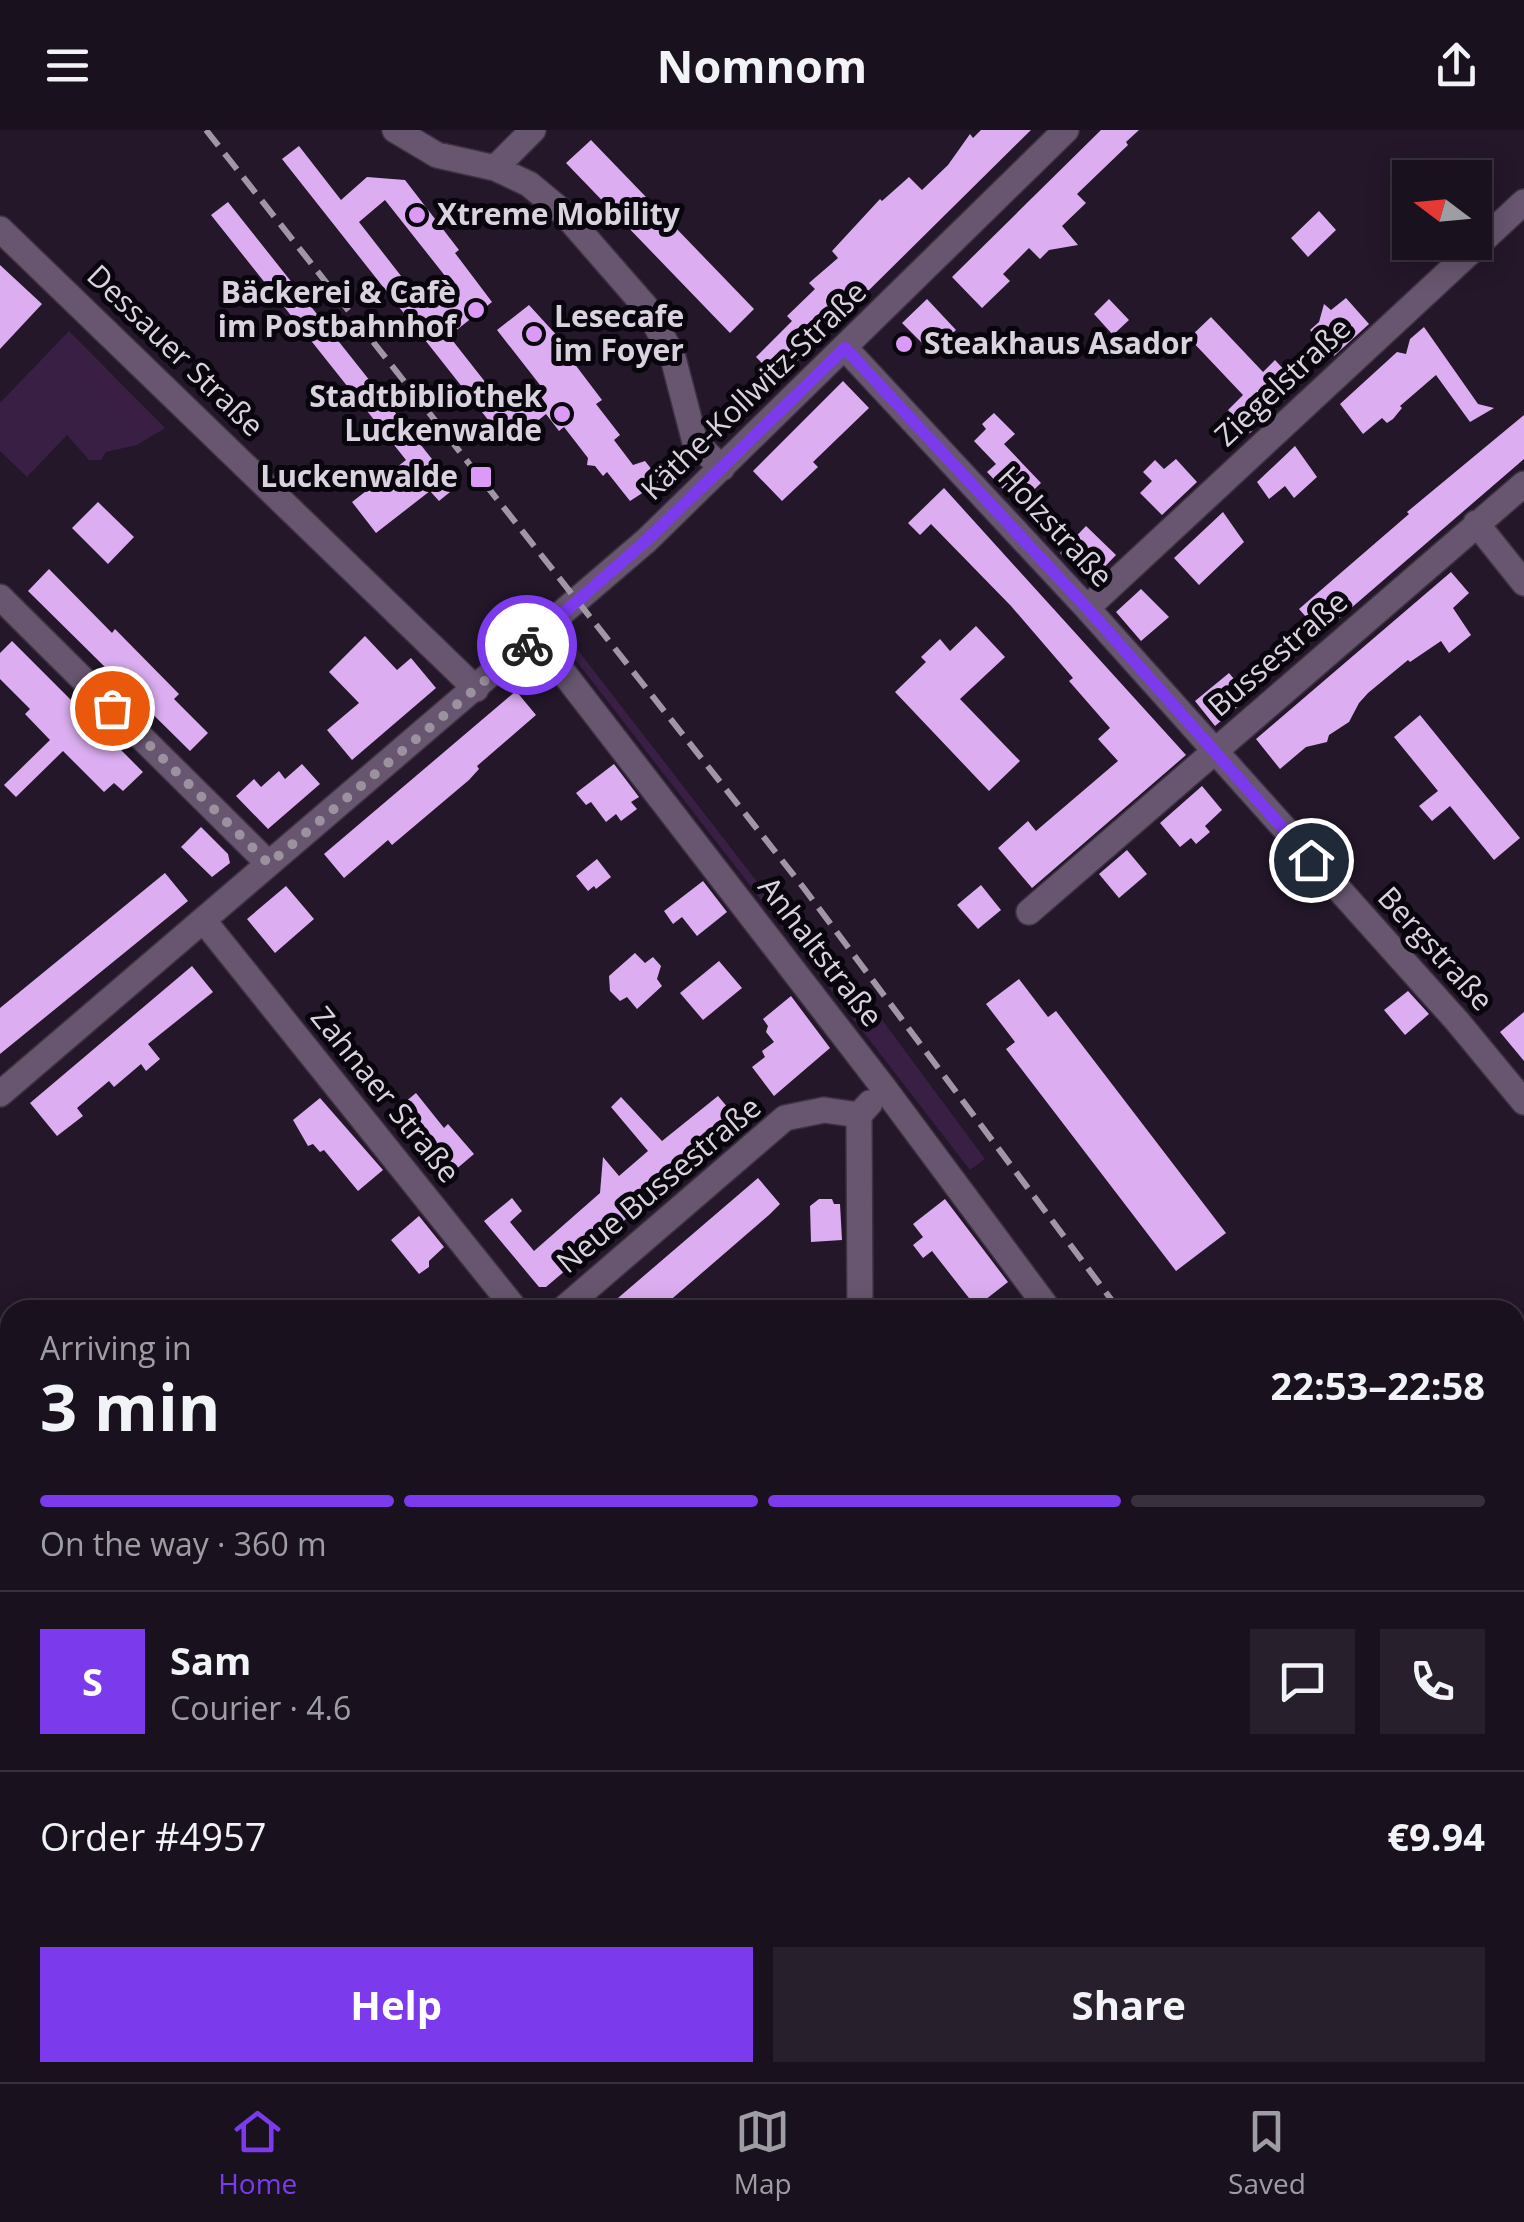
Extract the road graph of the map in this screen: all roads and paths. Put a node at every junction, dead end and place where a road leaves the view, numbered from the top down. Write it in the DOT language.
graph roads {
  1 [pos="395,130"];
  2 [pos="533,130"];
  3 [pos="1066,130"];
  4 [pos="495,168"];
  5 [pos="1524,202"];
  6 [pos="0,229"];
  7 [pos="845,348"];
  8 [pos="722,468"];
  9 [pos="1524,484"];
  10 [pos="1476,523"];
  11 [pos="1524,583"];
  12 [pos="0,597"];
  13 [pos="1087,608"];
  14 [pos="536,637"];
  15 [pos="476,689"];
  16 [pos="1214,753"];
  17 [pos="269,864"];
  18 [pos="1029,912"];
  19 [pos="204,921"];
  20 [pos="884,1088"];
  21 [pos="0,1094"];
  22 [pos="1524,1102"];
  23 [pos="860,1115"];
  24 [pos="508,1300"];
  25 [pos="574,1300"];
  26 [pos="860,1300"];
  27 [pos="1041,1300"];
  1 -- 4 [label="street"];
  2 -- 4 [label="street"];
  3 -- 7 [label="street, Käthe-Kollwitz-Straße"];
  4 -- 8 [label="street"];
  5 -- 13 [label="street, Ziegelstraße"];
  6 -- 15 [label="street, Dessauer Straße"];
  7 -- 8 [label="street, Käthe-Kollwitz-Straße"];
  7 -- 13 [label="street, Holzstraße"];
  8 -- 14 [label="street, Käthe-Kollwitz-Straße"];
  9 -- 10 [label="street, Bussestraße"];
  10 -- 11 [label="street"];
  10 -- 16 [label="street, Bussestraße"];
  12 -- 17 [label="street"];
  13 -- 16 [label="street, Holzstraße"];
  14 -- 15 [label="street, Käthe-Kollwitz-Straße"];
  14 -- 20 [label="street, Anhaltstraße"];
  15 -- 17 [label="street, Käthe-Kollwitz-Straße"];
  16 -- 18 [label="street, Bussestraße"];
  16 -- 22 [label="street, Bergstraße"];
  17 -- 19 [label="street, Käthe-Kollwitz-Straße"];
  19 -- 21 [label="street, Käthe-Kollwitz-Straße"];
  19 -- 24 [label="street, Zahnaer Straße"];
  20 -- 23 [label="street"];
  20 -- 27 [label="street, Anhaltstraße"];
  23 -- 25 [label="street, Neue Bussestraße"];
  23 -- 26 [label="street"];
}
